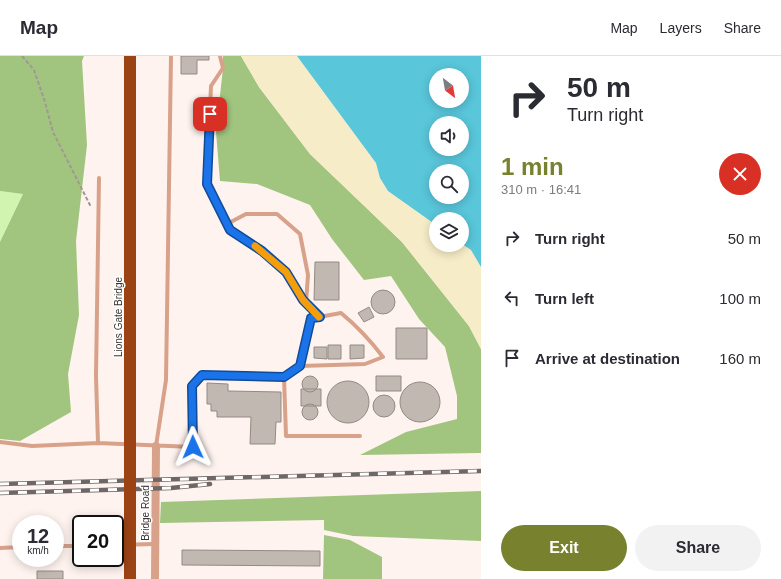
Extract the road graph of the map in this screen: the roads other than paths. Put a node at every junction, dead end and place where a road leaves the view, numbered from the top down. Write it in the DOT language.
graph roads {
  1 [pos="130,56"];
  2 [pos="171,56"];
  3 [pos="220,56"];
  4 [pos="99,178"];
  5 [pos="227,224"];
  6 [pos="306,303"];
  7 [pos="320,317"];
  8 [pos="300,366"];
  9 [pos="284,377"];
  10 [pos="360,436"];
  11 [pos="0,442"];
  12 [pos="98,443"];
  13 [pos="156,446"];
  14 [pos="155,544"];
  15 [pos="124,545"];
  16 [pos="12,547"];
  17 [pos="0,548"];
  18 [pos="130,579"];
  19 [pos="155,579"];
  1 -- 18 [label="highway, Lions Gate Bridge, bridge"];
  2 -- 13 [label="lane"];
  3 -- 5 [label="lane"];
  4 -- 12 [label="lane"];
  5 -- 6 [label="lane"];
  5 -- 6 [label="lane"];
  6 -- 7 [label="lane"];
  7 -- 8 [label="lane"];
  7 -- 8 [label="lane"];
  8 -- 9 [label="lane"];
  9 -- 10 [label="lane"];
  9 -- 13 [label="lane"];
  11 -- 12 [label="lane"];
  12 -- 13 [label="lane"];
  13 -- 14 [label="street, Bridge Road"];
  14 -- 15 [label="lane"];
  14 -- 19 [label="street, Bridge Road"];
  16 -- 17 [label="lane"];
}
